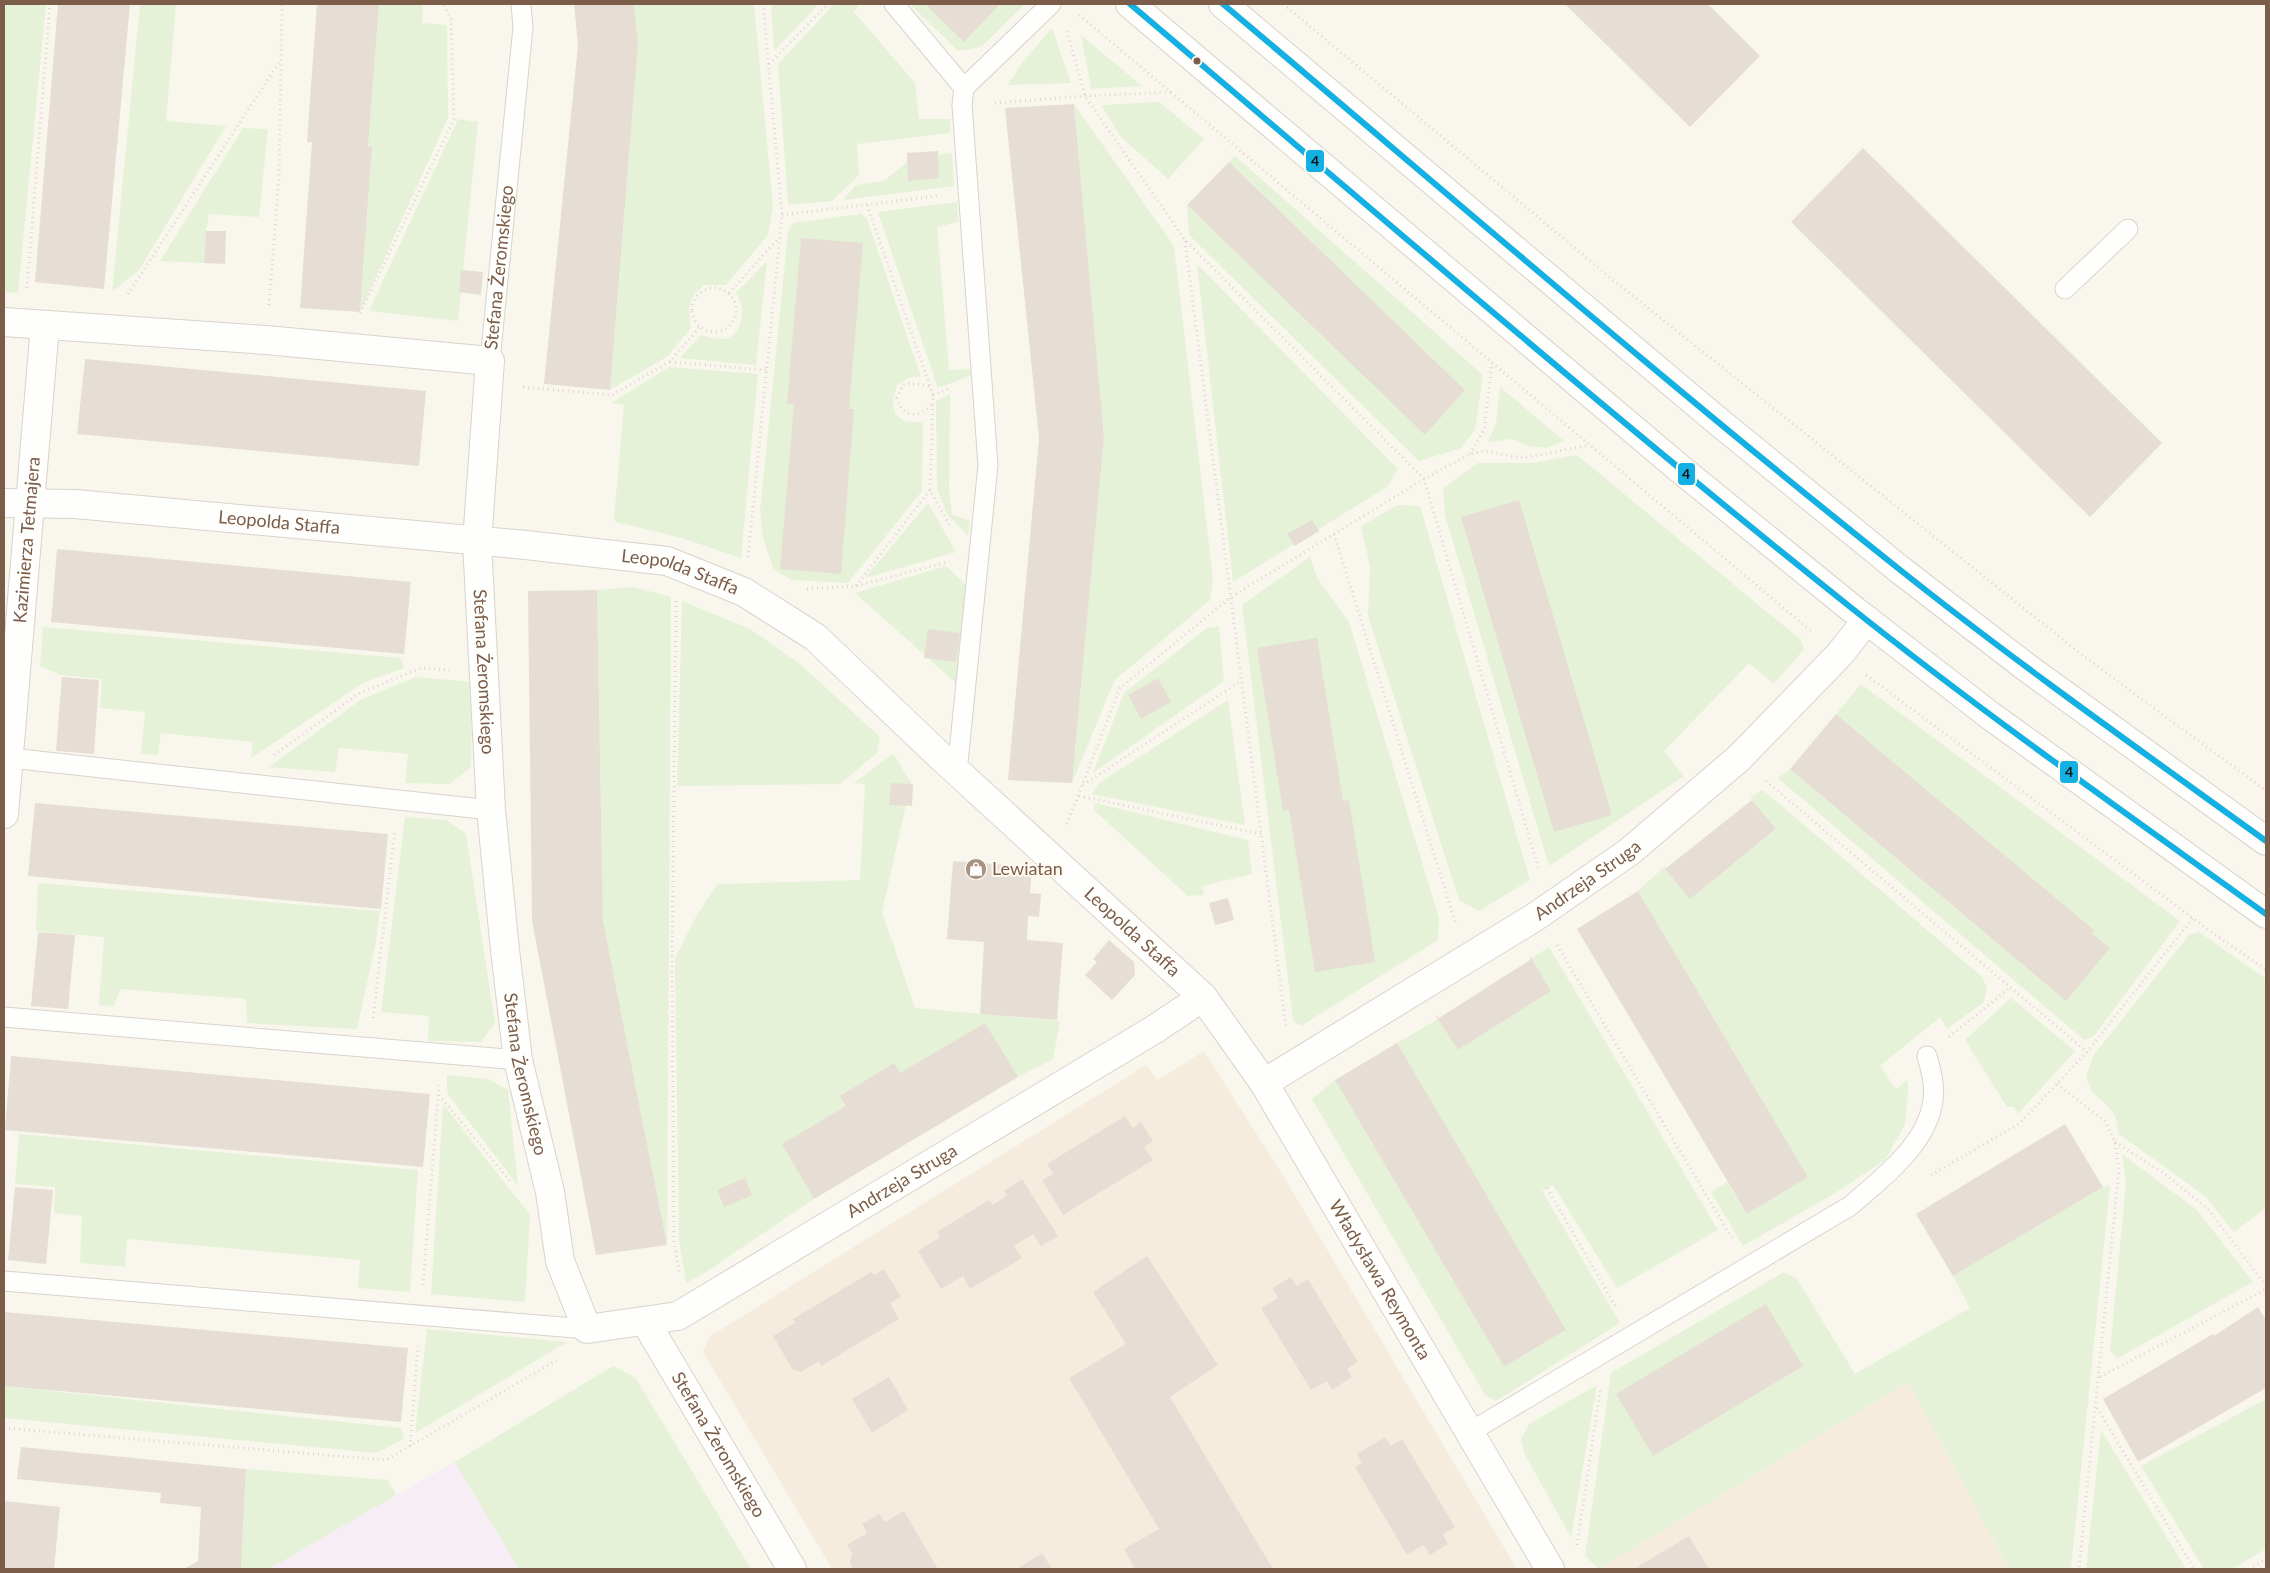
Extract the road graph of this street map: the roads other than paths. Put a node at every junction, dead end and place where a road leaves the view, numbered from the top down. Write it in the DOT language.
graph roads {
  1 [pos="520,4"];
  2 [pos="894,4"];
  3 [pos="1051,4"];
  4 [pos="1130,4"];
  5 [pos="1223,4"];
  6 [pos="963,96"];
  7 [pos="2128,229"];
  8 [pos="2065,289"];
  9 [pos="24,323"];
  10 [pos="489,372"];
  11 [pos="17,504"];
  12 [pos="477,542"];
  13 [pos="1867,620"];
  14 [pos="10,758"];
  15 [pos="957,772"];
  16 [pos="491,810"];
  17 [pos="4,814"];
  18 [pos="2266,841"];
  19 [pos="2266,914"];
  20 [pos="1203,996"];
  21 [pos="4,1017"];
  22 [pos="1927,1056"];
  23 [pos="518,1060"];
  24 [pos="1264,1083"];
  25 [pos="4,1281"];
  26 [pos="645,1321"];
  27 [pos="587,1329"];
  28 [pos="1470,1432"];
  29 [pos="792,1569"];
  30 [pos="1550,1569"];
  1 -- 10 [label="lane, Stefana Żeromskiego"];
  2 -- 6 [label="lane"];
  3 -- 6 [label="lane"];
  4 -- 13 [label="street"];
  5 -- 18 [label="street"];
  6 -- 15 [label="lane"];
  7 -- 8 [label="lane"];
  9 -- 10 [label="street"];
  9 -- 11 [label="street, Kazimierza Tetmajera"];
  10 -- 12 [label="street, Stefana Żeromskiego"];
  11 -- 12 [label="street, Leopolda Staffa"];
  11 -- 14 [label="street, Kazimierza Tetmajera"];
  12 -- 15 [label="street, Leopolda Staffa"];
  12 -- 16 [label="street, Stefana Żeromskiego"];
  13 -- 19 [label="street"];
  13 -- 24 [label="street, Andrzeja Struga"];
  14 -- 16 [label="lane"];
  14 -- 17 [label="street, Kazimierza Tetmajera"];
  15 -- 20 [label="street, Leopolda Staffa"];
  16 -- 23 [label="street, Stefana Żeromskiego"];
  20 -- 24 [label="street, Władysława Reymonta"];
  20 -- 26 [label="street, Andrzeja Struga"];
  21 -- 23 [label="lane"];
  22 -- 28 [label="lane"];
  23 -- 27 [label="street, Stefana Żeromskiego"];
  24 -- 28 [label="street, Władysława Reymonta"];
  25 -- 27 [label="lane"];
  26 -- 27 [label="street, Andrzeja Struga"];
  26 -- 29 [label="street, Stefana Żeromskiego"];
  28 -- 30 [label="street, Władysława Reymonta"];
}
